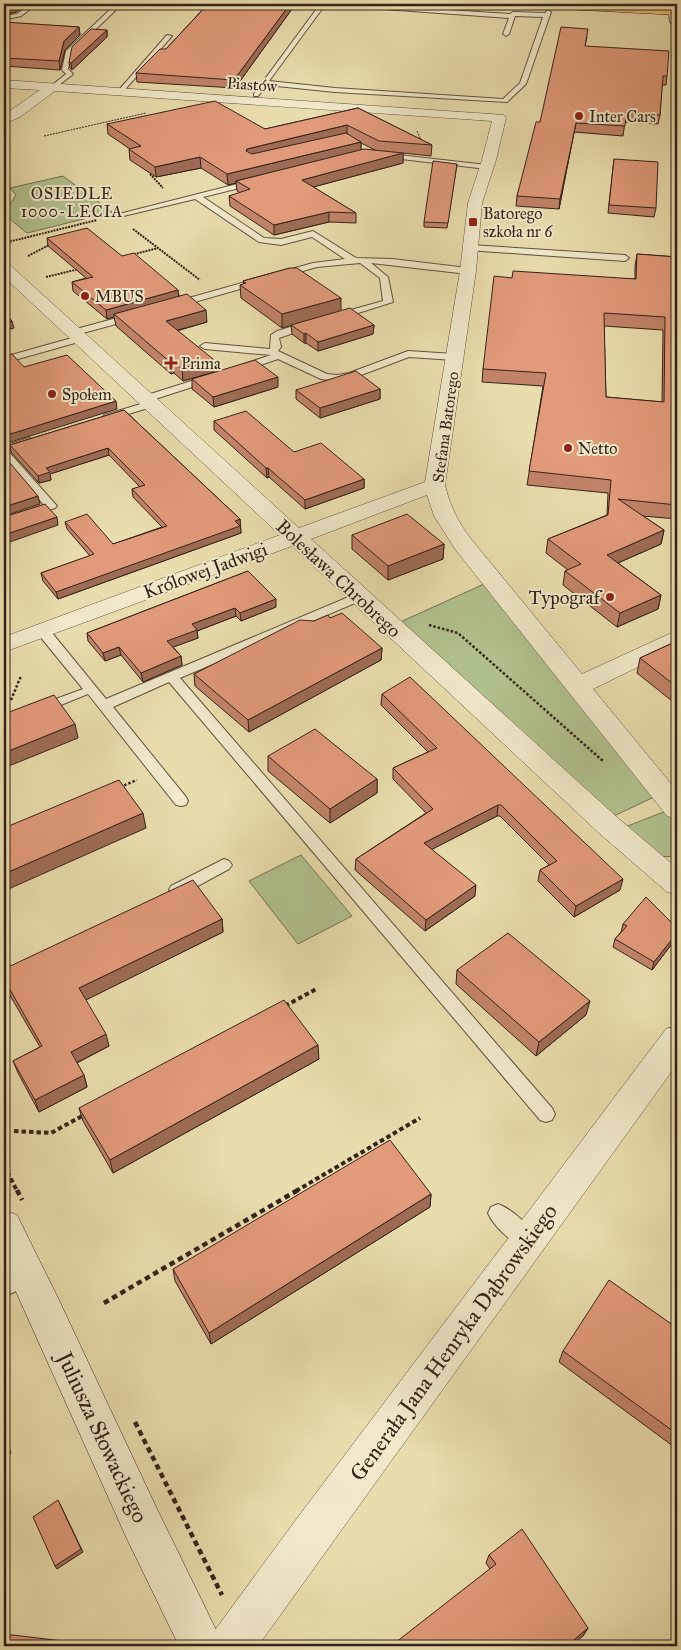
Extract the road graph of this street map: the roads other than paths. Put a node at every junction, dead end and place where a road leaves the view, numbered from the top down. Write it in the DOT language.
graph roads {
  1 [pos="34,4"];
  2 [pos="119,4"];
  3 [pos="326,4"];
  4 [pos="331,4"];
  5 [pos="527,4"];
  6 [pos="675,12"];
  7 [pos="511,16"];
  8 [pos="4,18"];
  9 [pos="677,22"];
  10 [pos="506,34"];
  11 [pos="169,36"];
  12 [pos="266,82"];
  13 [pos="4,84"];
  14 [pos="53,87"];
  15 [pos="120,92"];
  16 [pos="256,95"];
  17 [pos="499,118"];
  18 [pos="4,120"];
  19 [pos="376,154"];
  20 [pos="487,167"];
  21 [pos="263,180"];
  22 [pos="196,196"];
  23 [pos="115,216"];
  24 [pos="470,248"];
  25 [pos="625,258"];
  26 [pos="358,261"];
  27 [pos="4,268"];
  28 [pos="468,271"];
  29 [pos="168,306"];
  30 [pos="149,312"];
  31 [pos="76,336"];
  32 [pos="205,346"];
  33 [pos="276,354"];
  34 [pos="454,357"];
  35 [pos="4,360"];
  36 [pos="148,401"];
  37 [pos="96,421"];
  38 [pos="41,438"];
  39 [pos="4,451"];
  40 [pos="435,485"];
  41 [pos="4,522"];
  42 [pos="293,537"];
  43 [pos="358,597"];
  44 [pos="43,631"];
  45 [pos="677,638"];
  46 [pos="4,645"];
  47 [pos="171,676"];
  48 [pos="578,686"];
  49 [pos="82,693"];
  50 [pos="104,705"];
  51 [pos="4,723"];
  52 [pos="668,782"];
  53 [pos="181,801"];
  54 [pos="677,809"];
  55 [pos="224,865"];
  56 [pos="677,884"];
  57 [pos="162,897"];
  58 [pos="677,1039"];
  59 [pos="546,1114"];
  60 [pos="498,1213"];
  61 [pos="4,1227"];
  62 [pos="528,1241"];
  63 [pos="15,1281"];
  64 [pos="202,1646"];
  65 [pos="232,1646"];
  1 -- 8 [label="lane"];
  2 -- 14 [label="lane"];
  3 -- 12 [label="lane"];
  4 -- 7 [label="lane"];
  5 -- 6 [label="main road"];
  6 -- 9 [label="lane"];
  7 -- 10 [label="lane"];
  7 -- 12 [label="lane"];
  11 -- 15 [label="lane"];
  12 -- 16 [label="lane"];
  13 -- 14 [label="street, Piastów"];
  14 -- 15 [label="street, Piastów"];
  14 -- 18 [label="street"];
  15 -- 17 [label="street, Piastów"];
  17 -- 20 [label="street, Stefana Batorego"];
  19 -- 20 [label="lane"];
  20 -- 24 [label="street, Stefana Batorego"];
  21 -- 22 [label="lane"];
  22 -- 23 [label="lane"];
  22 -- 26 [label="lane"];
  24 -- 25 [label="lane"];
  24 -- 28 [label="street, Stefana Batorego"];
  26 -- 28 [label="lane"];
  26 -- 29 [label="lane"];
  26 -- 33 [label="lane"];
  27 -- 31 [label="street, Bolesława Chrobrego"];
  28 -- 34 [label="street, Stefana Batorego"];
  30 -- 31 [label="lane"];
  31 -- 35 [label="lane"];
  31 -- 36 [label="street, Bolesława Chrobrego"];
  32 -- 33 [label="lane"];
  33 -- 34 [label="lane"];
  33 -- 36 [label="lane"];
  34 -- 40 [label="street, Stefana Batorego"];
  36 -- 37 [label="lane"];
  36 -- 42 [label="street, Bolesława Chrobrego"];
  38 -- 39 [label="lane"];
  39 -- 41 [label="lane"];
  40 -- 42 [label="street, Królowej Jadwigi"];
  40 -- 48 [label="street, Stefana Batorego"];
  42 -- 43 [label="street, Bolesława Chrobrego"];
  42 -- 44 [label="street, Królowej Jadwigi"];
  43 -- 47 [label="lane"];
  43 -- 56 [label="street, Bolesława Chrobrego"];
  44 -- 46 [label="street, Królowej Jadwigi"];
  44 -- 50 [label="lane"];
  45 -- 48 [label="street"];
  47 -- 50 [label="lane"];
  47 -- 59 [label="lane"];
  48 -- 52 [label="street, Stefana Batorego"];
  49 -- 51 [label="lane"];
  50 -- 53 [label="lane"];
  52 -- 54 [label="street, Stefana Batorego"];
  55 -- 57 [label="lane"];
  58 -- 62 [label="street, Generała Jana Henryka Dąbrowskiego"];
  60 -- 62 [label="lane"];
  61 -- 63 [label="street, Juliusza Słowackiego"];
  62 -- 65 [label="street, Generała Jana Henryka Dąbrowskiego"];
  63 -- 64 [label="street, Juliusza Słowackiego"];
}
